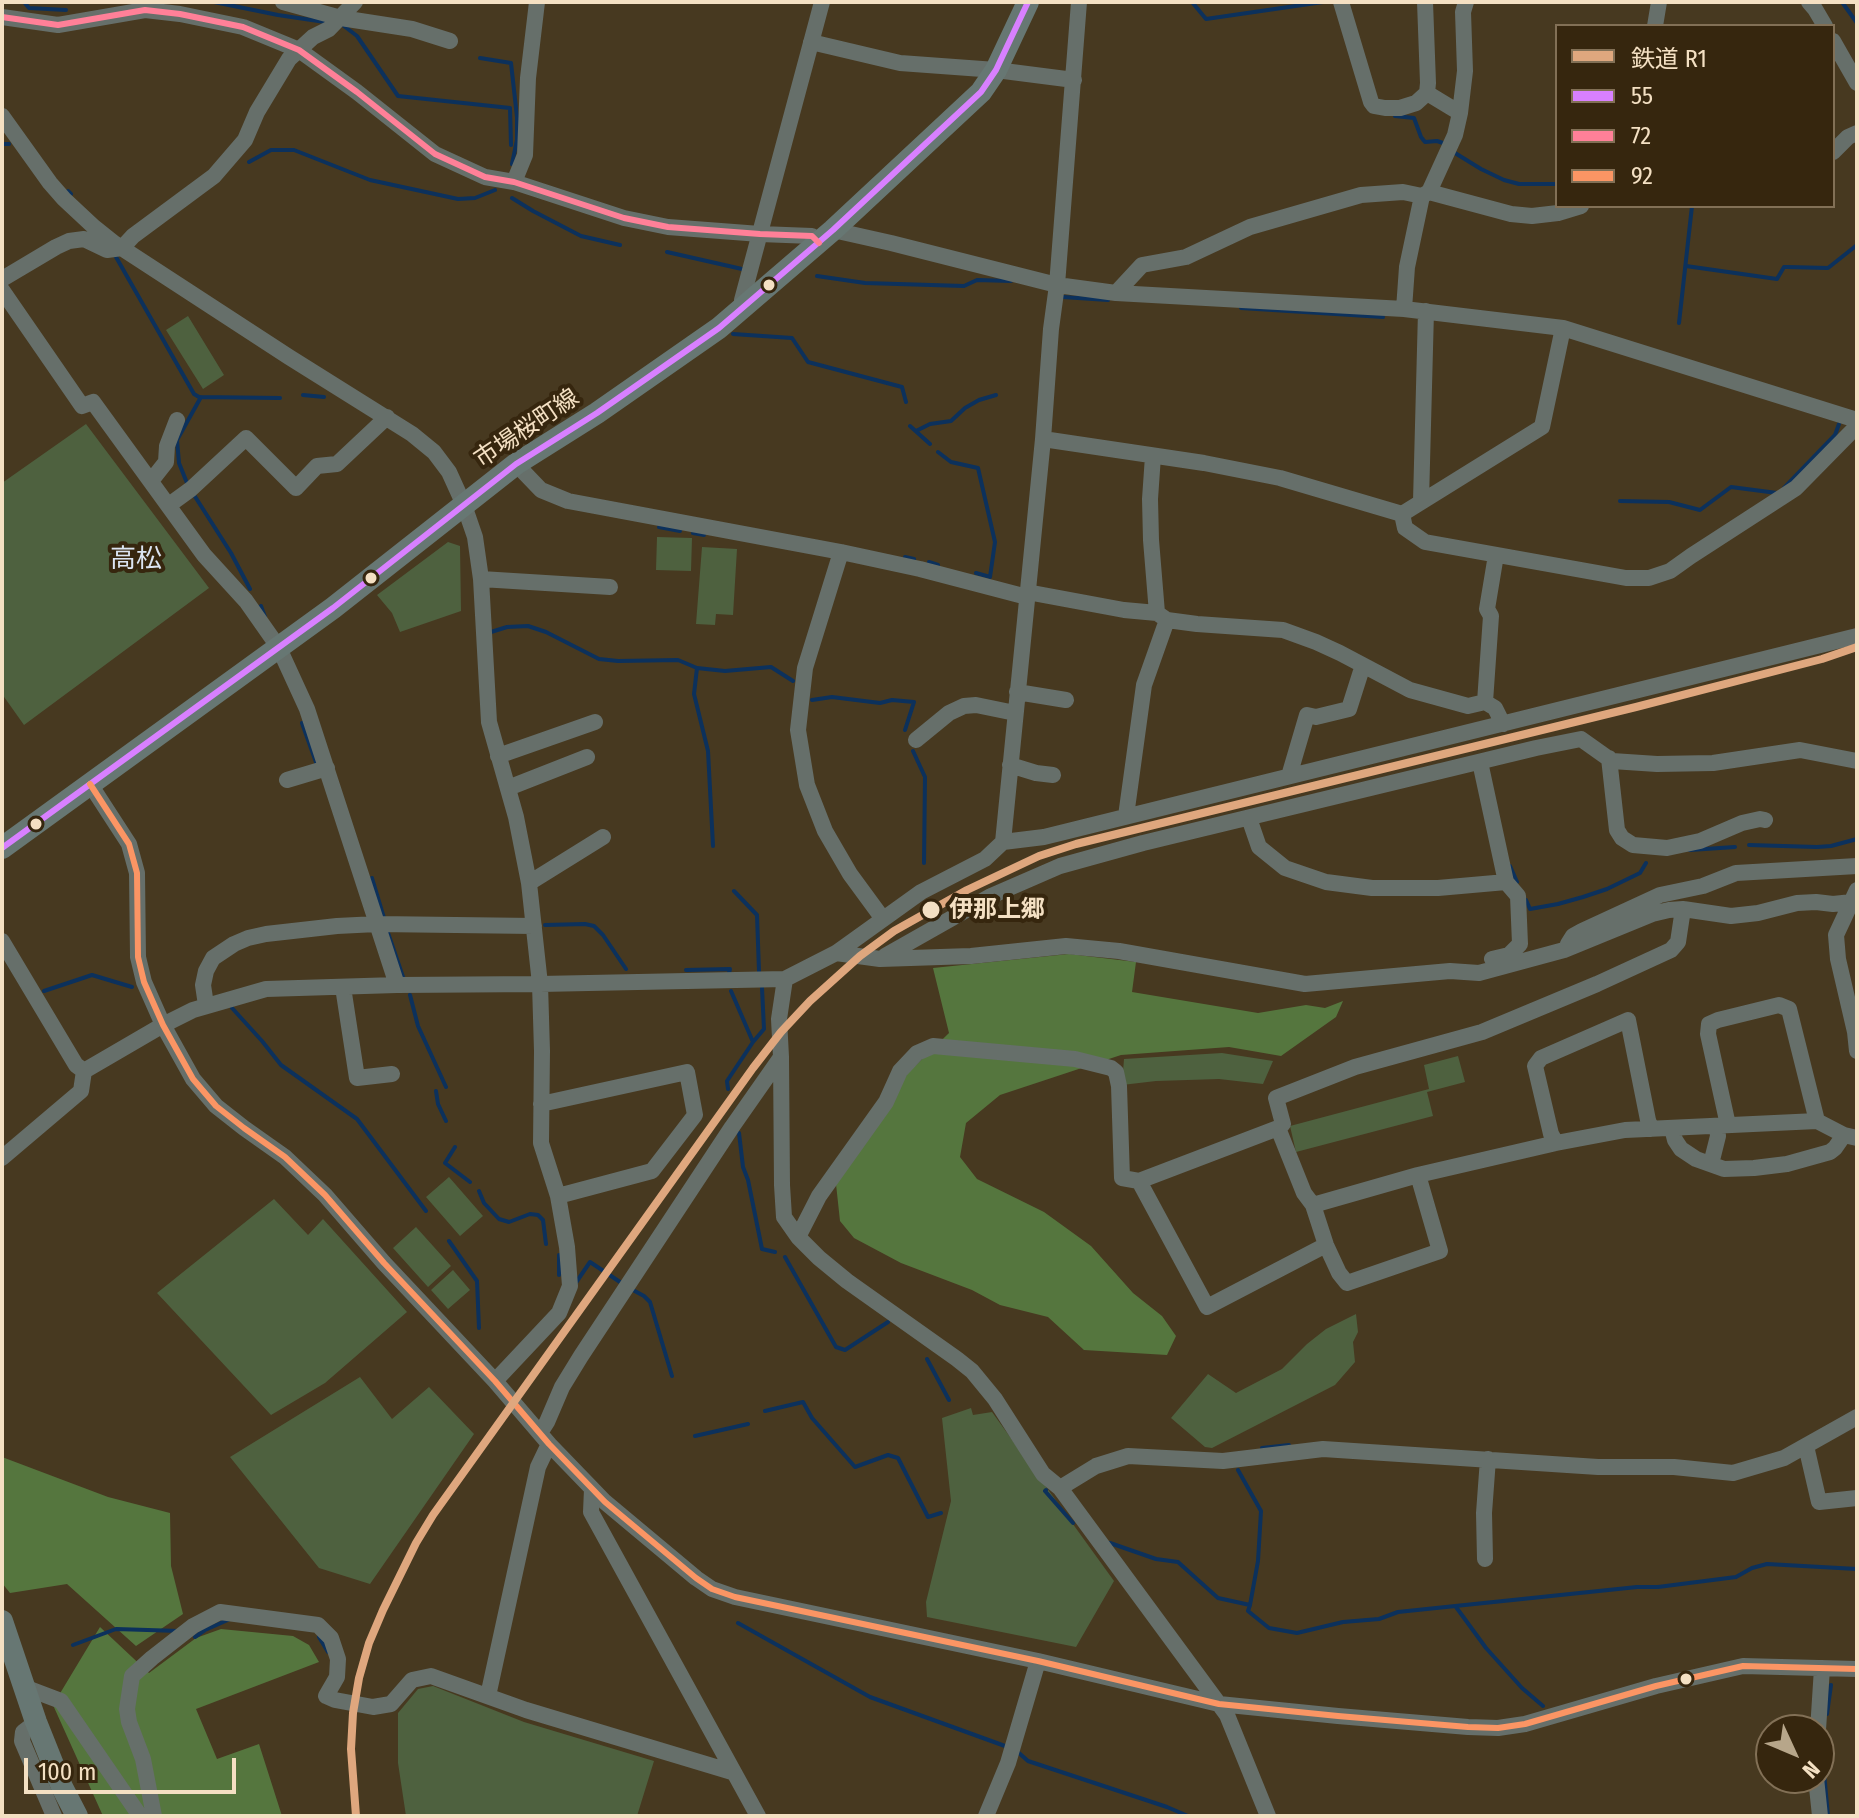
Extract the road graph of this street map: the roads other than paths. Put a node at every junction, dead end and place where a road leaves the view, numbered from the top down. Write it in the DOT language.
graph roads {
  1 [pos="283,2"];
  2 [pos="355,2"];
  3 [pos="537,2"];
  4 [pos="822,2"];
  5 [pos="1028,2"];
  6 [pos="1079,2"];
  7 [pos="1341,2"];
  8 [pos="1425,2"];
  9 [pos="1466,2"];
  10 [pos="1659,2"];
  11 [pos="1809,2"];
  12 [pos="2,17"];
  13 [pos="341,18"];
  14 [pos="1655,24"];
  15 [pos="1824,24"];
  16 [pos="450,41"];
  17 [pos="811,42"];
  18 [pos="1835,44"];
  19 [pos="299,50"];
  20 [pos="996,70"];
  21 [pos="1074,80"];
  22 [pos="1857,83"];
  23 [pos="1427,93"];
  24 [pos="1460,113"];
  25 [pos="2,116"];
  26 [pos="1857,133"];
  27 [pos="1835,150"];
  28 [pos="514,182"];
  29 [pos="1426,194"];
  30 [pos="1574,208"];
  31 [pos="760,234"];
  32 [pos="826,237"];
  33 [pos="122,248"];
  34 [pos="2,279"];
  35 [pos="1057,285"];
  36 [pos="2,290"];
  37 [pos="1116,293"];
  38 [pos="743,307"];
  39 [pos="1404,309"];
  40 [pos="1426,311"];
  41 [pos="1563,328"];
  42 [pos="387,417"];
  43 [pos="177,420"];
  44 [pos="1857,420"];
  45 [pos="1857,426"];
  46 [pos="1043,439"];
  47 [pos="1153,456"];
  48 [pos="516,464"];
  49 [pos="151,481"];
  50 [pos="1421,501"];
  51 [pos="169,505"];
  52 [pos="464,505"];
  53 [pos="1402,514"];
  54 [pos="841,552"];
  55 [pos="1496,555"];
  56 [pos="481,579"];
  57 [pos="610,587"];
  58 [pos="1027,595"];
  59 [pos="1162,616"];
  60 [pos="1857,636"];
  61 [pos="279,648"];
  62 [pos="1363,665"];
  63 [pos="1017,692"];
  64 [pos="1066,700"];
  65 [pos="1485,702"];
  66 [pos="1015,713"];
  67 [pos="595,722"];
  68 [pos="1503,724"];
  69 [pos="916,740"];
  70 [pos="498,756"];
  71 [pos="587,757"];
  72 [pos="1609,758"];
  73 [pos="1857,761"];
  74 [pos="1480,762"];
  75 [pos="1010,765"];
  76 [pos="327,768"];
  77 [pos="1053,775"];
  78 [pos="1289,776"];
  79 [pos="287,780"];
  80 [pos="90,784"];
  81 [pos="508,788"];
  82 [pos="1126,816"];
  83 [pos="1249,818"];
  84 [pos="1765,820"];
  85 [pos="603,837"];
  86 [pos="1003,842"];
  87 [pos="2,848"];
  88 [pos="1857,866"];
  89 [pos="1506,882"];
  90 [pos="529,883"];
  91 [pos="1855,899"];
  92 [pos="1683,909"];
  93 [pos="883,919"];
  94 [pos="377,924"];
  95 [pos="534,926"];
  96 [pos="2,941"];
  97 [pos="1564,950"];
  98 [pos="836,953"];
  99 [pos="880,959"];
  100 [pos="1450,971"];
  101 [pos="785,979"];
  102 [pos="540,984"];
  103 [pos="397,985"];
  104 [pos="343,987"];
  105 [pos="206,1005"];
  106 [pos="163,1025"];
  107 [pos="1857,1051"];
  108 [pos="781,1057"];
  109 [pos="84,1071"];
  110 [pos="392,1074"];
  111 [pos="541,1104"];
  112 [pos="1817,1121"];
  113 [pos="1722,1126"];
  114 [pos="1278,1128"];
  115 [pos="1672,1128"];
  116 [pos="1651,1129"];
  117 [pos="1850,1136"];
  118 [pos="1556,1143"];
  119 [pos="2,1158"];
  120 [pos="1711,1164"];
  121 [pos="1418,1175"];
  122 [pos="1139,1181"];
  123 [pos="558,1196"];
  124 [pos="1313,1205"];
  125 [pos="798,1237"];
  126 [pos="1326,1245"];
  127 [pos="497,1383"];
  128 [pos="1857,1417"];
  129 [pos="539,1432"];
  130 [pos="1806,1446"];
  131 [pos="1488,1459"];
  132 [pos="1060,1488"];
  133 [pos="592,1489"];
  134 [pos="1857,1498"];
  135 [pos="1485,1559"];
  136 [pos="2,1621"];
  137 [pos="1038,1661"];
  138 [pos="1822,1668"];
  139 [pos="1857,1669"];
  140 [pos="24,1687"];
  141 [pos="488,1696"];
  142 [pos="1219,1704"];
  143 [pos="1819,1714"];
  144 [pos="36,1722"];
  145 [pos="732,1772"];
  146 [pos="1818,1794"];
  147 [pos="54,1816"];
  148 [pos="77,1816"];
  149 [pos="140,1816"];
  150 [pos="154,1816"];
  151 [pos="758,1816"];
  152 [pos="986,1816"];
  153 [pos="1268,1816"];
  154 [pos="1820,1816"];
  1 -- 13 [label="street"];
  2 -- 13 [label="street"];
  3 -- 28 [label="street"];
  4 -- 17 [label="street"];
  5 -- 20 [label="main road, 市場桜町線"];
  6 -- 21 [label="street"];
  7 -- 23 [label="street"];
  8 -- 23 [label="street"];
  9 -- 24 [label="street"];
  10 -- 14 [label="street"];
  11 -- 15 [label="street"];
  12 -- 19 [label="street"];
  13 -- 16 [label="street"];
  13 -- 19 [label="street"];
  17 -- 20 [label="street"];
  17 -- 31 [label="street"];
  18 -- 22 [label="street"];
  19 -- 28 [label="street"];
  19 -- 33 [label="street"];
  20 -- 21 [label="street"];
  20 -- 32 [label="main road, 市場桜町線"];
  21 -- 35 [label="street"];
  23 -- 24 [label="street"];
  24 -- 29 [label="street"];
  25 -- 33 [label="street"];
  26 -- 27 [label="street"];
  28 -- 31 [label="street"];
  29 -- 30 [label="street"];
  29 -- 37 [label="street"];
  29 -- 39 [label="street"];
  31 -- 32 [label="street"];
  31 -- 38 [label="street"];
  32 -- 35 [label="street"];
  32 -- 38 [label="main road, 市場桜町線"];
  33 -- 34 [label="street"];
  33 -- 42 [label="street"];
  35 -- 37 [label="street"];
  35 -- 46 [label="street"];
  36 -- 49 [label="street"];
  37 -- 39 [label="street"];
  38 -- 48 [label="main road, 市場桜町線"];
  39 -- 40 [label="street"];
  40 -- 41 [label="street"];
  40 -- 50 [label="street"];
  41 -- 44 [label="street"];
  41 -- 50 [label="street"];
  42 -- 51 [label="street"];
  42 -- 52 [label="street"];
  43 -- 49 [label="street"];
  45 -- 55 [label="street"];
  46 -- 47 [label="street"];
  46 -- 58 [label="street"];
  47 -- 53 [label="street"];
  47 -- 59 [label="street"];
  48 -- 52 [label="main road, 市場桜町線"];
  48 -- 54 [label="street"];
  49 -- 51 [label="street"];
  50 -- 53 [label="street"];
  51 -- 61 [label="street"];
  52 -- 56 [label="street"];
  52 -- 61 [label="main road, 市場桜町線"];
  53 -- 55 [label="street"];
  54 -- 58 [label="street"];
  54 -- 93 [label="street"];
  55 -- 65 [label="street"];
  56 -- 57 [label="street"];
  56 -- 70 [label="street"];
  58 -- 59 [label="street"];
  58 -- 63 [label="street"];
  59 -- 62 [label="street"];
  59 -- 82 [label="street"];
  60 -- 68 [label="street"];
  61 -- 76 [label="street"];
  61 -- 80 [label="main road, 市場桜町線"];
  62 -- 65 [label="street"];
  62 -- 78 [label="street"];
  63 -- 64 [label="street"];
  63 -- 66 [label="street"];
  65 -- 68 [label="street"];
  66 -- 69 [label="street"];
  66 -- 75 [label="street"];
  67 -- 70 [label="street"];
  68 -- 78 [label="street"];
  70 -- 81 [label="street"];
  71 -- 81 [label="street"];
  72 -- 73 [label="street"];
  72 -- 74 [label="street"];
  72 -- 84 [label="street"];
  74 -- 83 [label="street"];
  74 -- 89 [label="street"];
  75 -- 77 [label="street"];
  75 -- 86 [label="street"];
  76 -- 79 [label="street"];
  76 -- 94 [label="street"];
  78 -- 82 [label="street"];
  80 -- 87 [label="main road, 市場桜町線"];
  80 -- 106 [label="street"];
  81 -- 90 [label="street"];
  82 -- 86 [label="street"];
  83 -- 89 [label="street"];
  83 -- 99 [label="street"];
  85 -- 90 [label="street"];
  86 -- 93 [label="street"];
  88 -- 97 [label="street"];
  89 -- 100 [label="street"];
  90 -- 95 [label="street"];
  91 -- 92 [label="street"];
  91 -- 107 [label="street"];
  92 -- 97 [label="street"];
  92 -- 114 [label="street"];
  93 -- 98 [label="street"];
  94 -- 95 [label="street"];
  94 -- 103 [label="street"];
  94 -- 105 [label="street"];
  95 -- 102 [label="street"];
  96 -- 109 [label="street"];
  97 -- 100 [label="street"];
  98 -- 99 [label="street"];
  98 -- 101 [label="street"];
  99 -- 100 [label="street"];
  101 -- 102 [label="street"];
  101 -- 108 [label="street"];
  102 -- 103 [label="street"];
  102 -- 111 [label="street"];
  103 -- 104 [label="street"];
  104 -- 105 [label="street"];
  104 -- 110 [label="street"];
  105 -- 106 [label="street"];
  106 -- 109 [label="street"];
  106 -- 127 [label="street"];
  108 -- 125 [label="street"];
  108 -- 129 [label="street"];
  109 -- 119 [label="street"];
  111 -- 123 [label="street"];
  111 -- 123 [label="street"];
  112 -- 113 [label="street"];
  112 -- 113 [label="street"];
  112 -- 117 [label="street"];
  113 -- 115 [label="street"];
  113 -- 120 [label="street"];
  114 -- 122 [label="street"];
  114 -- 124 [label="street"];
  115 -- 116 [label="street"];
  115 -- 120 [label="street"];
  116 -- 118 [label="street"];
  116 -- 118 [label="street"];
  117 -- 120 [label="street"];
  118 -- 121 [label="street"];
  121 -- 124 [label="street"];
  121 -- 126 [label="street"];
  122 -- 125 [label="street"];
  122 -- 126 [label="street"];
  123 -- 127 [label="street"];
  124 -- 126 [label="street"];
  125 -- 132 [label="street"];
  127 -- 129 [label="street"];
  128 -- 130 [label="street"];
  129 -- 133 [label="street"];
  129 -- 141 [label="street"];
  130 -- 131 [label="street"];
  130 -- 134 [label="street"];
  131 -- 132 [label="street"];
  131 -- 135 [label="street"];
  132 -- 142 [label="street"];
  133 -- 137 [label="street"];
  133 -- 145 [label="street"];
  136 -- 140 [label="main road"];
  137 -- 142 [label="street"];
  137 -- 152 [label="street"];
  138 -- 139 [label="street"];
  138 -- 142 [label="street"];
  138 -- 143 [label="street"];
  140 -- 144 [label="main road"];
  140 -- 149 [label="street"];
  141 -- 145 [label="street"];
  141 -- 150 [label="street"];
  142 -- 153 [label="street"];
  144 -- 147 [label="street"];
  144 -- 148 [label="main road"];
  145 -- 151 [label="street"];
  146 -- 154 [label="street"];
}
